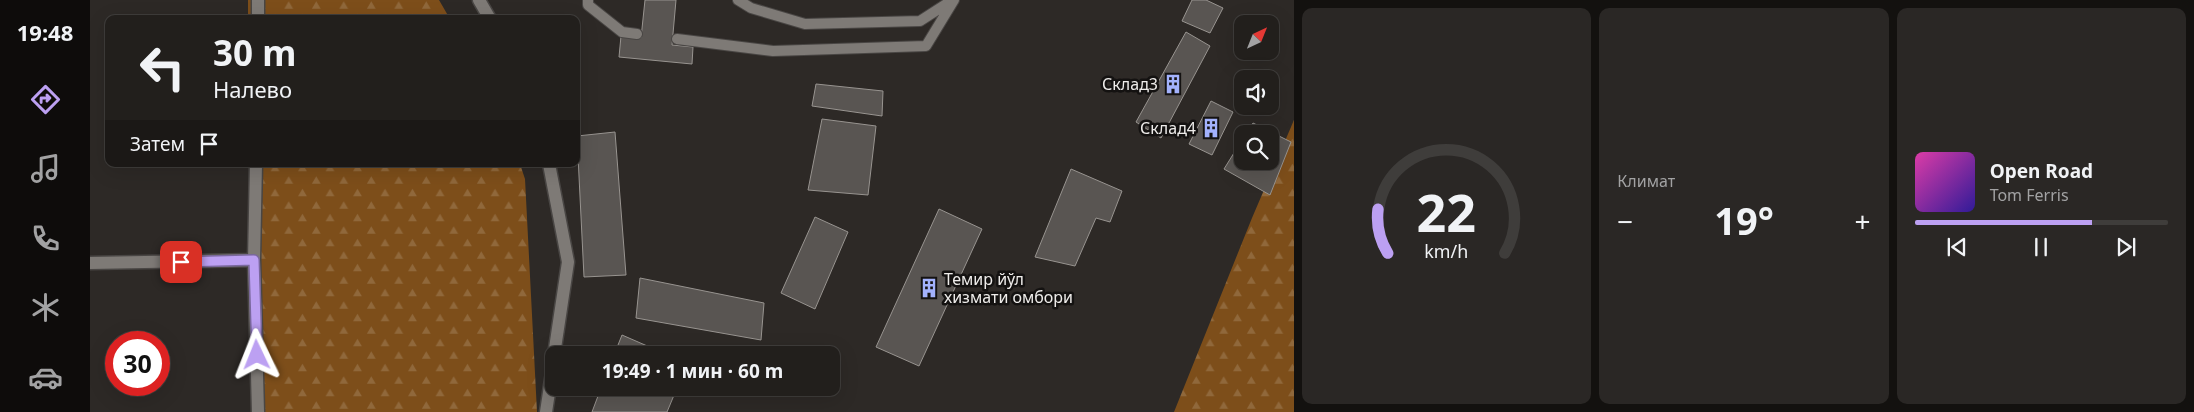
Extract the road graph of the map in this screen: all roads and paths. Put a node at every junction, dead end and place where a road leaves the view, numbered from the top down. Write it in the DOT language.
graph roads {
  1 [pos="258,0"];
  2 [pos="479,0"];
  3 [pos="588,0"];
  4 [pos="738,0"];
  5 [pos="953,0"];
  6 [pos="258,15"];
  7 [pos="488,15"];
  8 [pos="637,34"];
  9 [pos="677,39"];
  10 [pos="256,167"];
  11 [pos="550,167"];
  12 [pos="254,260"];
  13 [pos="90,263"];
  14 [pos="555,346"];
  15 [pos="548,396"];
  16 [pos="258,412"];
  17 [pos="546,412"];
  1 -- 6 [label="street"];
  2 -- 7 [label="street"];
  3 -- 8 [label="lane"];
  4 -- 5 [label="lane"];
  5 -- 9 [label="lane"];
  10 -- 12 [label="street"];
  11 -- 14 [label="street"];
  12 -- 13 [label="street"];
  12 -- 16 [label="street"];
  15 -- 17 [label="street"];
}
